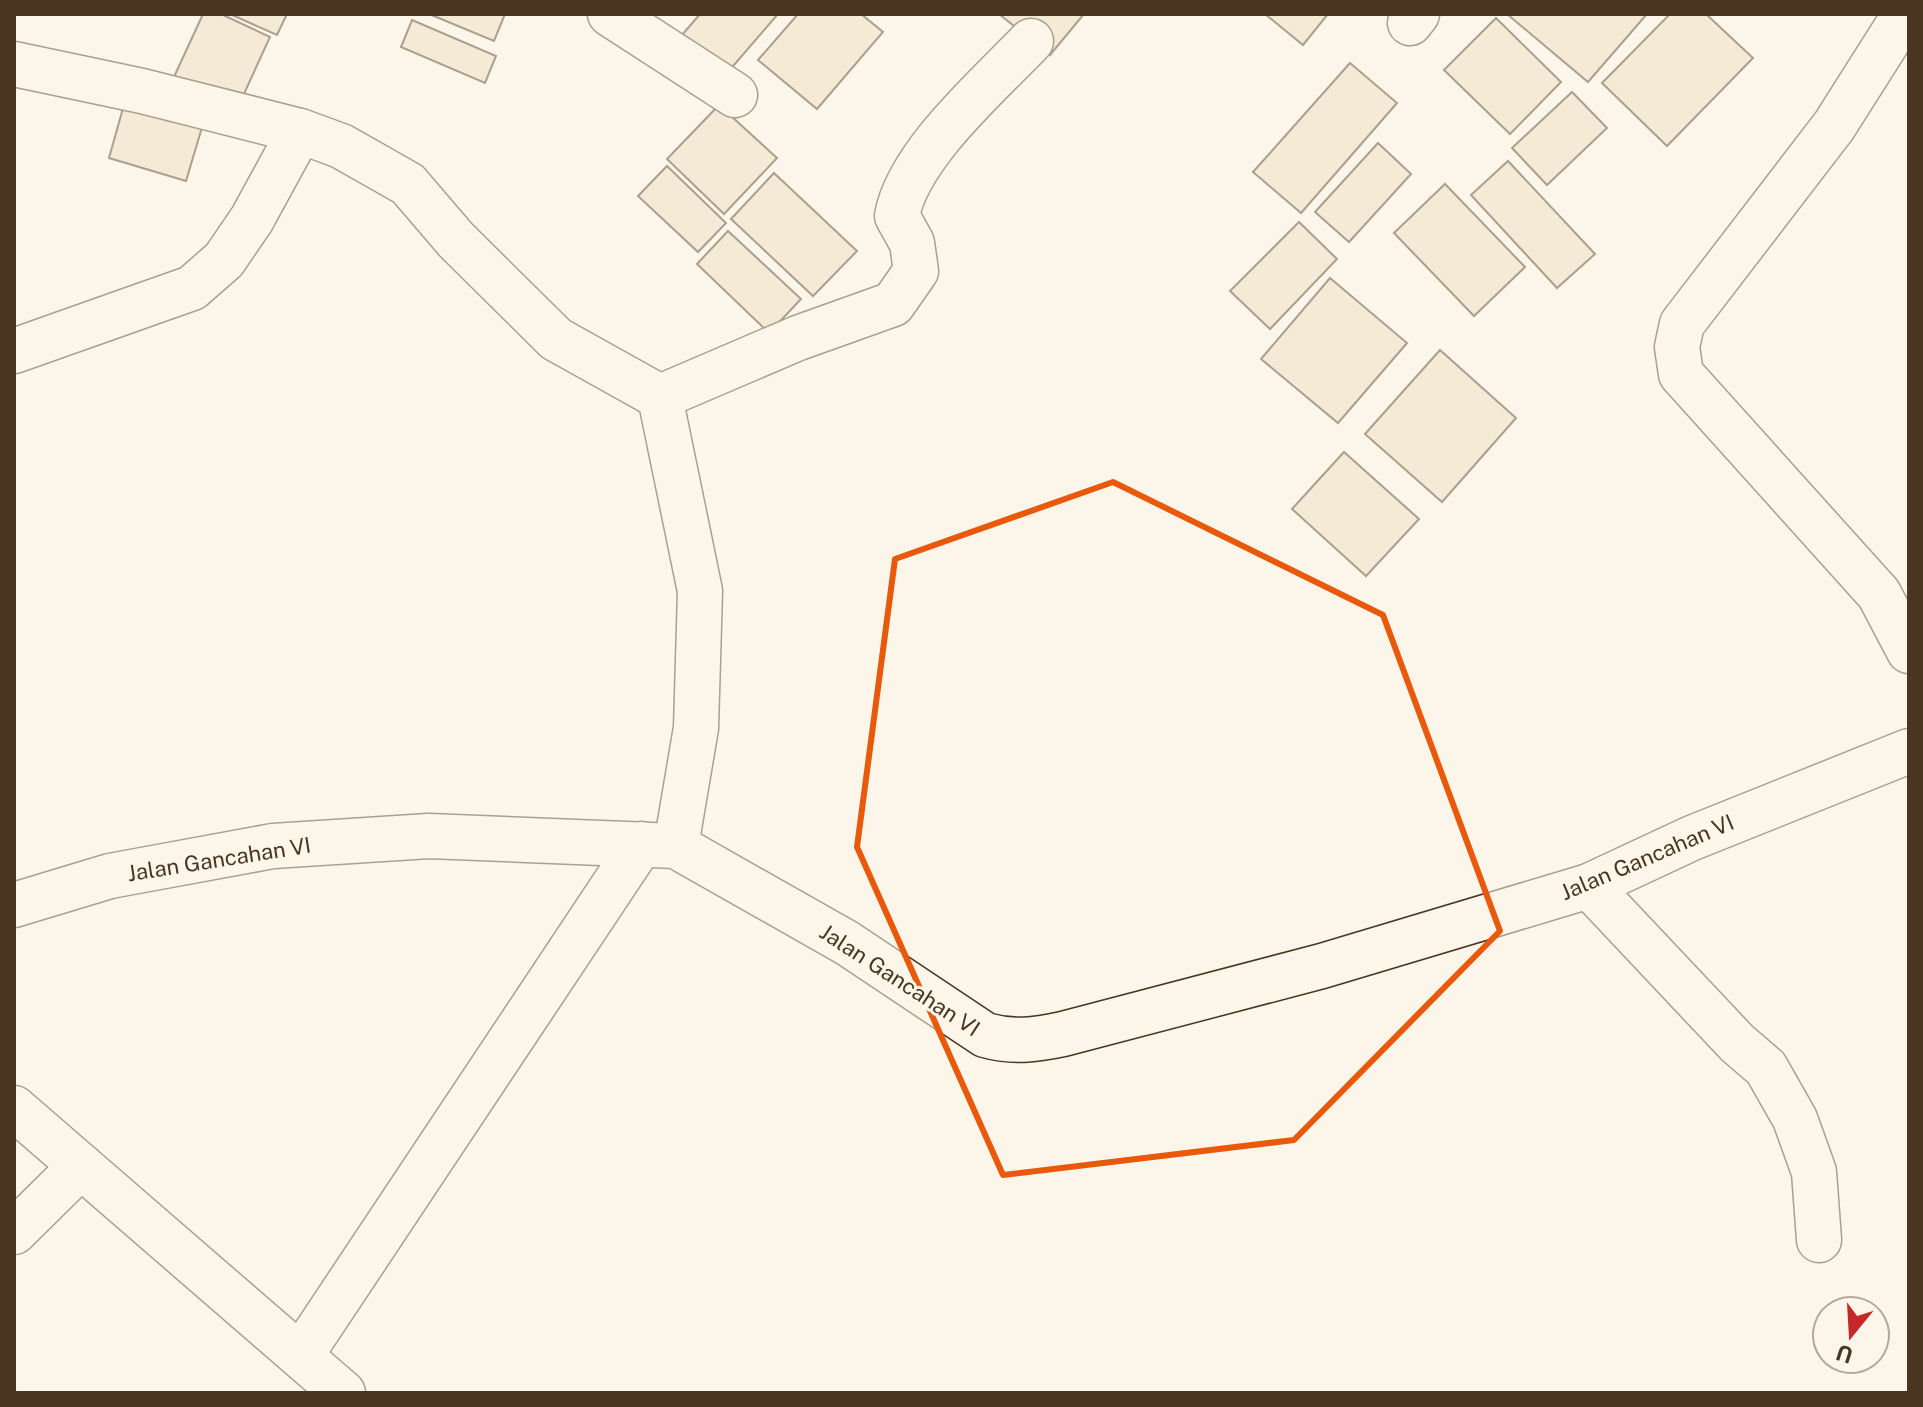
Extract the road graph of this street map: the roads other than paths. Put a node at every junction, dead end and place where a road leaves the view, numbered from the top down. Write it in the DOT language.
graph roads {
  1 [pos="610,14"];
  2 [pos="1905,14"];
  3 [pos="1031,41"];
  4 [pos="14,64"];
  5 [pos="735,95"];
  6 [pos="300,131"];
  7 [pos="14,351"];
  8 [pos="660,397"];
  9 [pos="1909,651"];
  10 [pos="1909,751"];
  11 [pos="658,845"];
  12 [pos="1589,886"];
  13 [pos="14,905"];
  14 [pos="14,1108"];
  15 [pos="81,1166"];
  16 [pos="14,1232"];
  17 [pos="1819,1240"];
  18 [pos="301,1355"];
  19 [pos="343,1393"];
  1 -- 5 [label="street"];
  2 -- 9 [label="street"];
  3 -- 8 [label="street"];
  4 -- 6 [label="street"];
  6 -- 7 [label="street"];
  6 -- 8 [label="street"];
  8 -- 11 [label="street"];
  10 -- 12 [label="street, Jalan Gancahan VI"];
  11 -- 12 [label="street, Jalan Gancahan VI"];
  11 -- 13 [label="street, Jalan Gancahan VI"];
  11 -- 18 [label="street"];
  12 -- 17 [label="street"];
  14 -- 15 [label="street"];
  15 -- 16 [label="street"];
  15 -- 18 [label="street"];
  18 -- 19 [label="street"];
}
